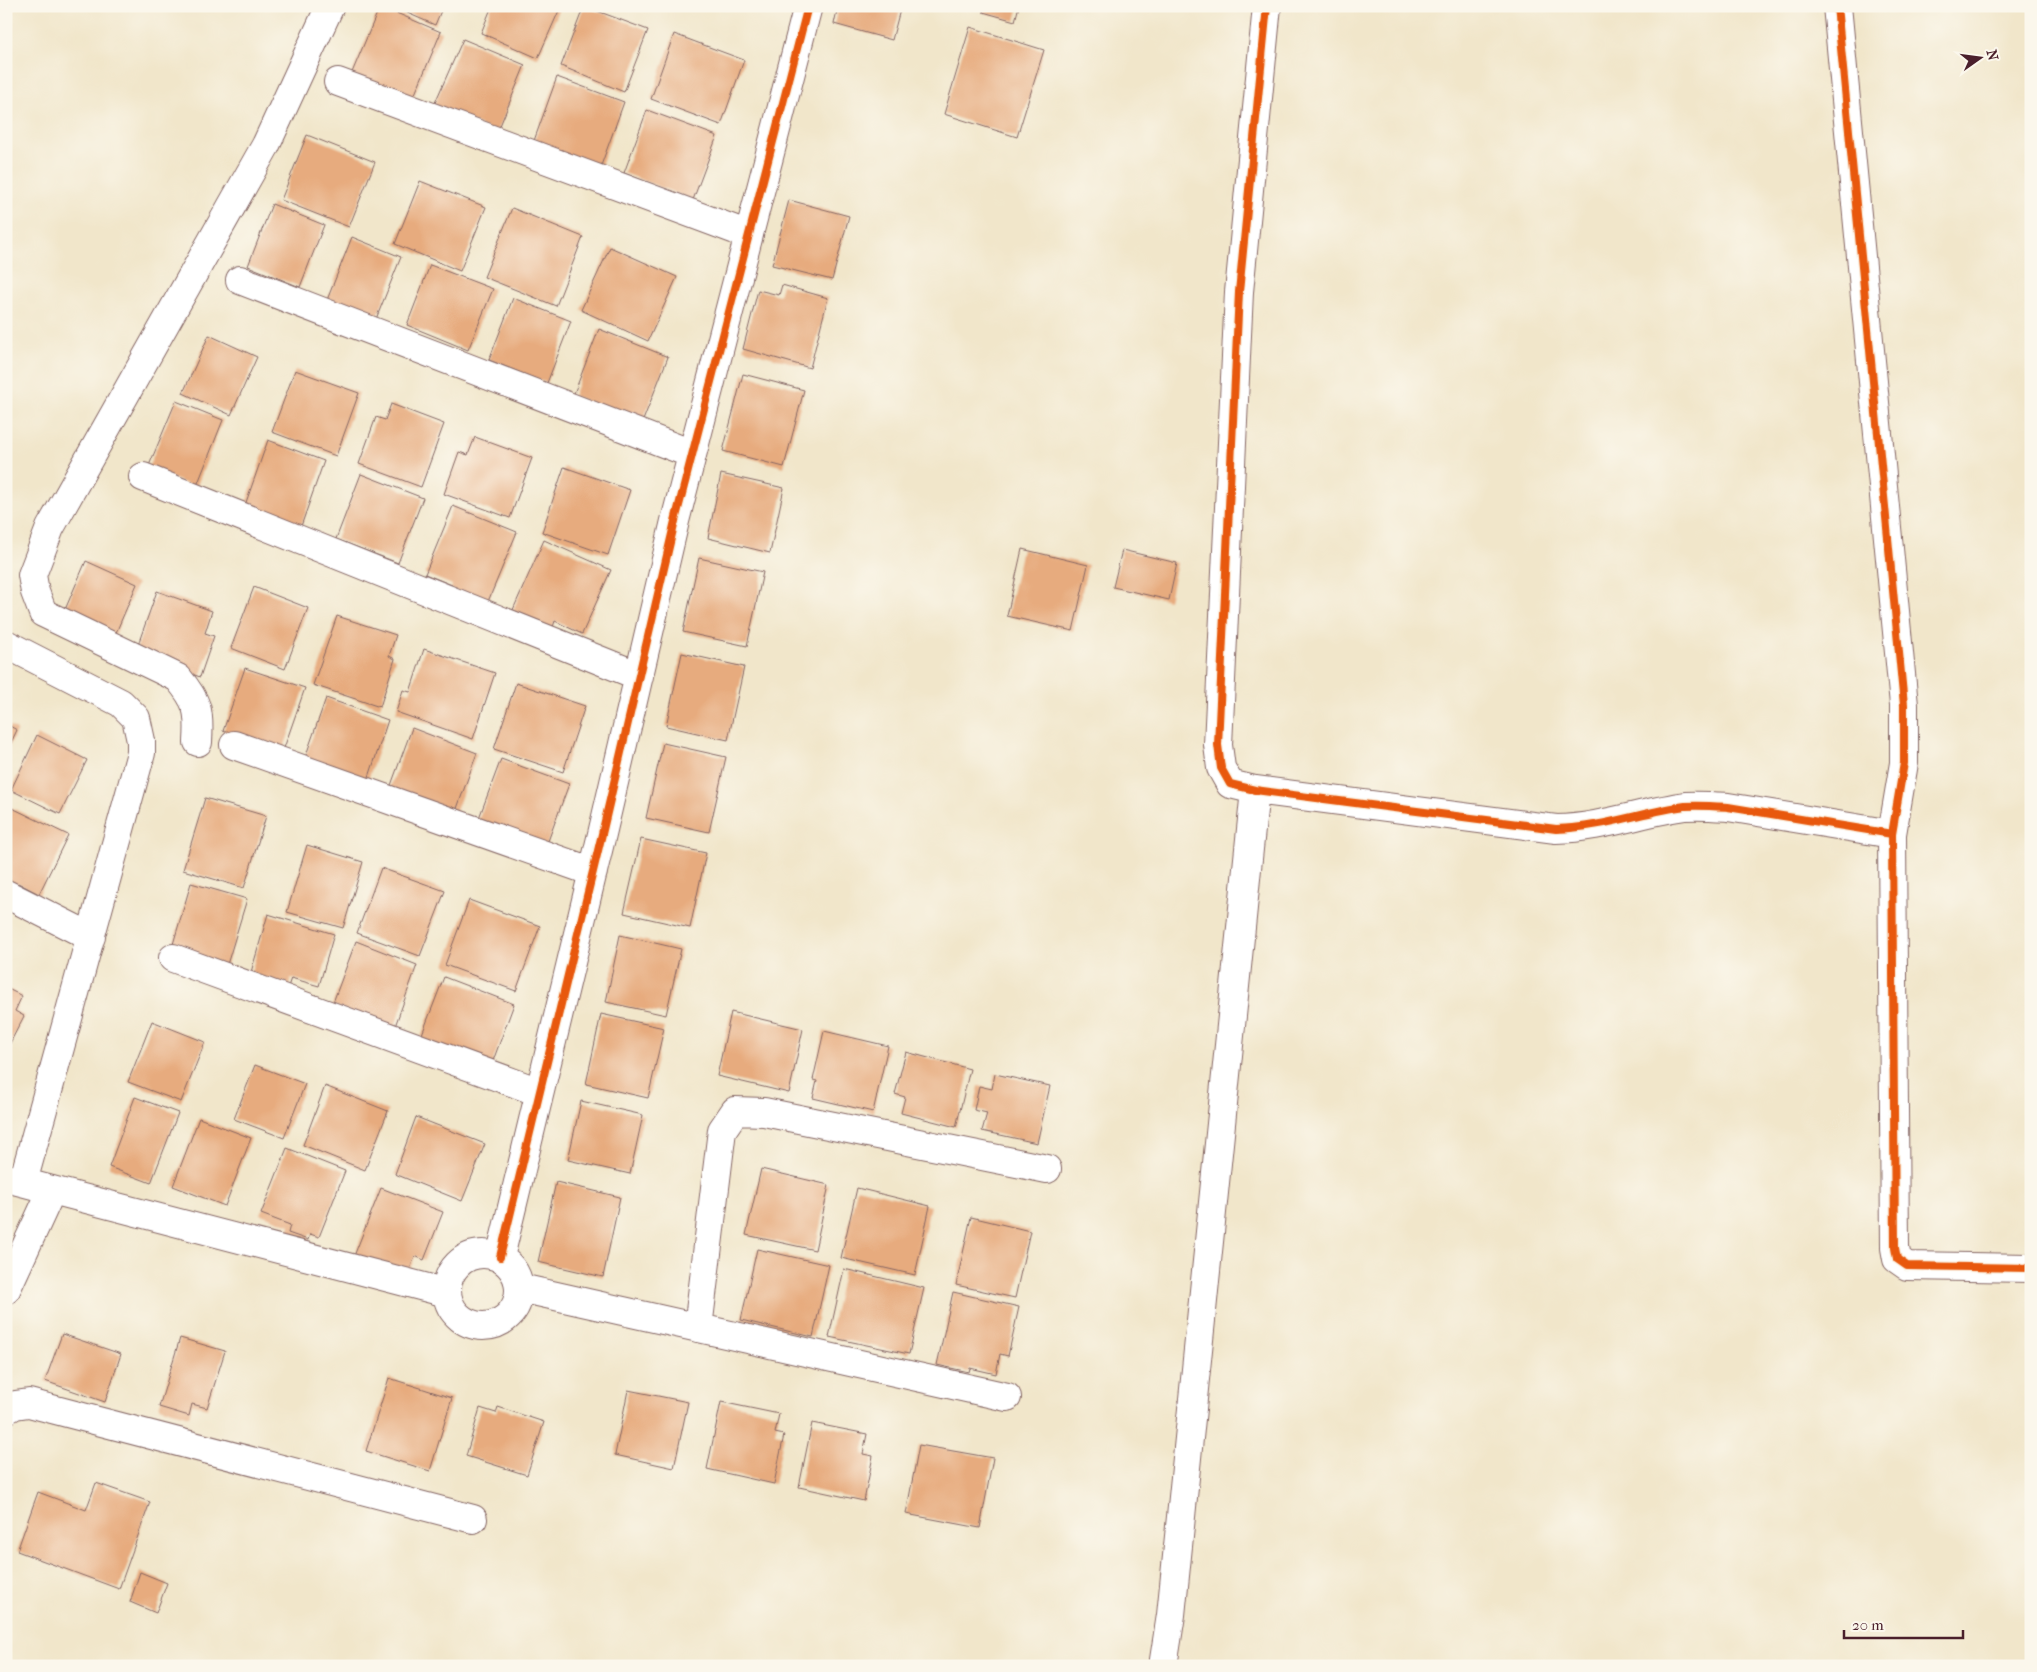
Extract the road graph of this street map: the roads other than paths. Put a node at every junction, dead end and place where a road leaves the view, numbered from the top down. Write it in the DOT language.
graph roads {
  1 [pos="330,6"];
  2 [pos="1267,6"];
  3 [pos="1837,6"];
  4 [pos="801,8"];
  5 [pos="338,82"];
  6 [pos="749,235"];
  7 [pos="240,280"];
  8 [pos="692,454"];
  9 [pos="143,477"];
  10 [pos="6,644"];
  11 [pos="639,676"];
  12 [pos="198,742"];
  13 [pos="234,745"];
  14 [pos="1255,790"];
  15 [pos="1892,834"];
  16 [pos="593,872"];
  17 [pos="6,894"];
  18 [pos="91,937"];
  19 [pos="173,958"];
  20 [pos="539,1092"];
  21 [pos="1047,1169"];
  22 [pos="15,1180"];
  23 [pos="52,1190"];
  24 [pos="500,1257"];
  25 [pos="2031,1268"];
  26 [pos="520,1288"];
  27 [pos="6,1290"];
  28 [pos="446,1293"];
  29 [pos="698,1328"];
  30 [pos="1007,1397"];
  31 [pos="6,1410"];
  32 [pos="473,1519"];
  33 [pos="1163,1666"];
  1 -- 12 [label="street"];
  2 -- 14 [label="street"];
  3 -- 15 [label="street"];
  4 -- 6 [label="street"];
  5 -- 6 [label="street"];
  6 -- 8 [label="street"];
  7 -- 8 [label="street"];
  8 -- 11 [label="street"];
  9 -- 11 [label="street"];
  10 -- 18 [label="street"];
  11 -- 16 [label="street"];
  13 -- 16 [label="street"];
  14 -- 15 [label="street"];
  14 -- 33 [label="street"];
  15 -- 25 [label="street"];
  16 -- 20 [label="street"];
  17 -- 18 [label="street"];
  18 -- 22 [label="street"];
  19 -- 20 [label="street"];
  20 -- 24 [label="street"];
  21 -- 29 [label="street"];
  22 -- 23 [label="street"];
  23 -- 27 [label="street"];
  23 -- 28 [label="street"];
  24 -- 26 [label="street"];
  24 -- 28 [label="street"];
  26 -- 28 [label="street"];
  26 -- 29 [label="street"];
  29 -- 30 [label="street"];
  31 -- 32 [label="street"];
}
